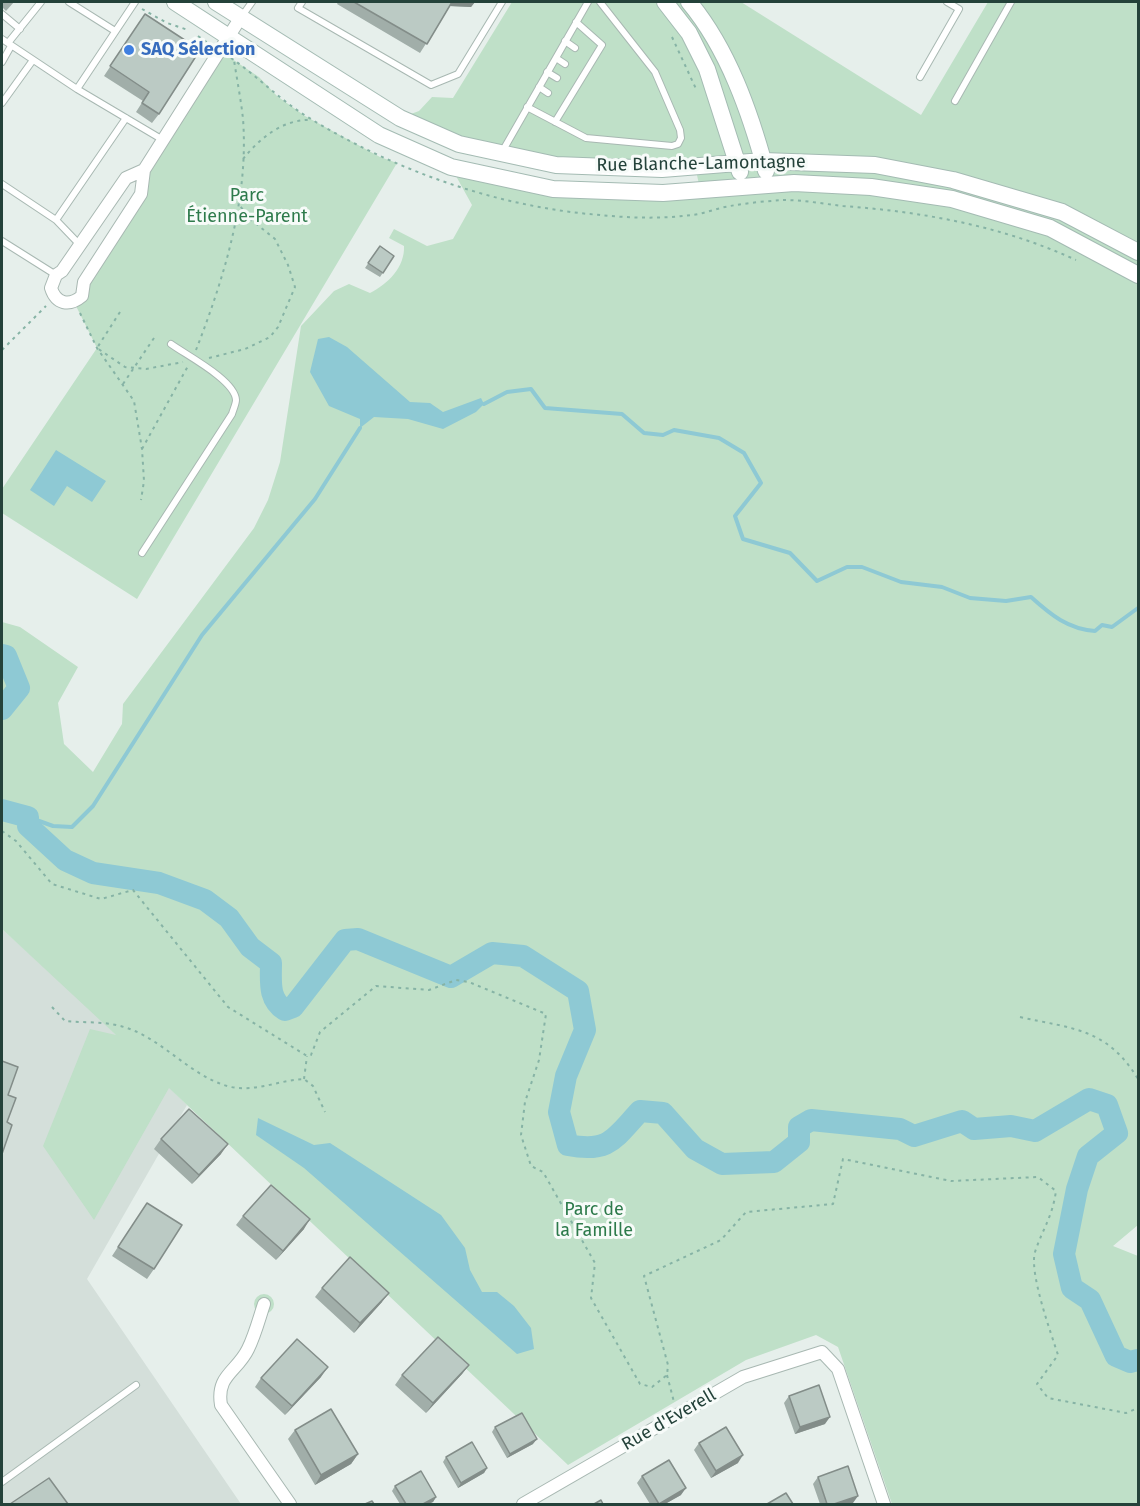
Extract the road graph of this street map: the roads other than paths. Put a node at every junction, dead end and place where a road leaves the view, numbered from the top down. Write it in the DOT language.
graph roads {
  1 [pos="41,2"];
  2 [pos="69,2"];
  3 [pos="135,2"];
  4 [pos="174,2"];
  5 [pos="216,2"];
  6 [pos="252,2"];
  7 [pos="302,2"];
  8 [pos="502,2"];
  9 [pos="588,2"];
  10 [pos="600,2"];
  11 [pos="665,2"];
  12 [pos="689,2"];
  13 [pos="947,2"];
  14 [pos="1011,2"];
  15 [pos="2,14"];
  16 [pos="241,17"];
  17 [pos="576,22"];
  18 [pos="20,29"];
  19 [pos="115,31"];
  20 [pos="230,36"];
  21 [pos="2,39"];
  22 [pos="565,41"];
  23 [pos="10,44"];
  24 [pos="575,48"];
  25 [pos="556,58"];
  26 [pos="33,60"];
  27 [pos="2,62"];
  28 [pos="566,64"];
  29 [pos="547,72"];
  30 [pos="920,76"];
  31 [pos="557,78"];
  32 [pos="539,87"];
  33 [pos="77,89"];
  34 [pos="548,93"];
  35 [pos="955,101"];
  36 [pos="2,103"];
  37 [pos="527,107"];
  38 [pos="126,118"];
  39 [pos="555,122"];
  40 [pos="163,140"];
  41 [pos="502,153"];
  42 [pos="763,161"];
  43 [pos="738,162"];
  44 [pos="144,170"];
  45 [pos="2,184"];
  46 [pos="769,184"];
  47 [pos="736,186"];
  48 [pos="56,220"];
  49 [pos="2,241"];
  50 [pos="80,245"];
  51 [pos="1138,252"];
  52 [pos="56,275"];
  53 [pos="1138,275"];
  54 [pos="171,344"];
  55 [pos="142,553"];
  56 [pos="264,1304"];
  57 [pos="136,1385"];
  58 [pos="2,1482"];
  59 [pos="290,1504"];
  60 [pos="523,1504"];
  61 [pos="884,1504"];
  1 -- 18 [label="lane"];
  2 -- 19 [label="lane"];
  3 -- 19 [label="lane"];
  4 -- 20 [label="street, Rue Blanche-Lamontagne"];
  5 -- 16 [label="street, Rue Blanche-Lamontagne"];
  6 -- 16 [label="lane"];
  7 -- 8 [label="lane"];
  9 -- 17 [label="lane"];
  10 -- 39 [label="lane"];
  11 -- 43 [label="street"];
  12 -- 42 [label="street"];
  13 -- 30 [label="lane"];
  14 -- 35 [label="lane"];
  15 -- 18 [label="lane"];
  16 -- 20 [label="street"];
  16 -- 41 [label="street, Rue Blanche-Lamontagne"];
  17 -- 22 [label="lane"];
  17 -- 39 [label="lane"];
  18 -- 23 [label="lane"];
  19 -- 33 [label="lane"];
  20 -- 40 [label="street"];
  20 -- 47 [label="street, Rue Blanche-Lamontagne"];
  21 -- 23 [label="lane"];
  22 -- 24 [label="lane"];
  22 -- 25 [label="lane"];
  23 -- 26 [label="lane"];
  23 -- 27 [label="lane"];
  25 -- 28 [label="lane"];
  25 -- 29 [label="lane"];
  26 -- 33 [label="lane"];
  26 -- 36 [label="lane"];
  29 -- 31 [label="lane"];
  29 -- 32 [label="lane"];
  32 -- 34 [label="lane"];
  32 -- 37 [label="lane"];
  33 -- 38 [label="lane"];
  37 -- 39 [label="lane"];
  37 -- 41 [label="lane"];
  38 -- 40 [label="lane"];
  38 -- 48 [label="lane"];
  40 -- 44 [label="street"];
  41 -- 43 [label="street, Rue Blanche-Lamontagne"];
  42 -- 43 [label="street, Rue Blanche-Lamontagne"];
  42 -- 46 [label="street"];
  42 -- 51 [label="street, Rue Blanche-Lamontagne"];
  43 -- 47 [label="street"];
  44 -- 50 [label="street"];
  44 -- 52 [label="street"];
  45 -- 48 [label="lane"];
  46 -- 47 [label="street, Rue Blanche-Lamontagne"];
  46 -- 53 [label="street, Rue Blanche-Lamontagne"];
  48 -- 50 [label="lane"];
  49 -- 52 [label="lane"];
  50 -- 52 [label="street"];
  54 -- 55 [label="lane"];
  56 -- 59 [label="street"];
  57 -- 58 [label="lane"];
  60 -- 61 [label="street, Rue d'Everell"];
}
